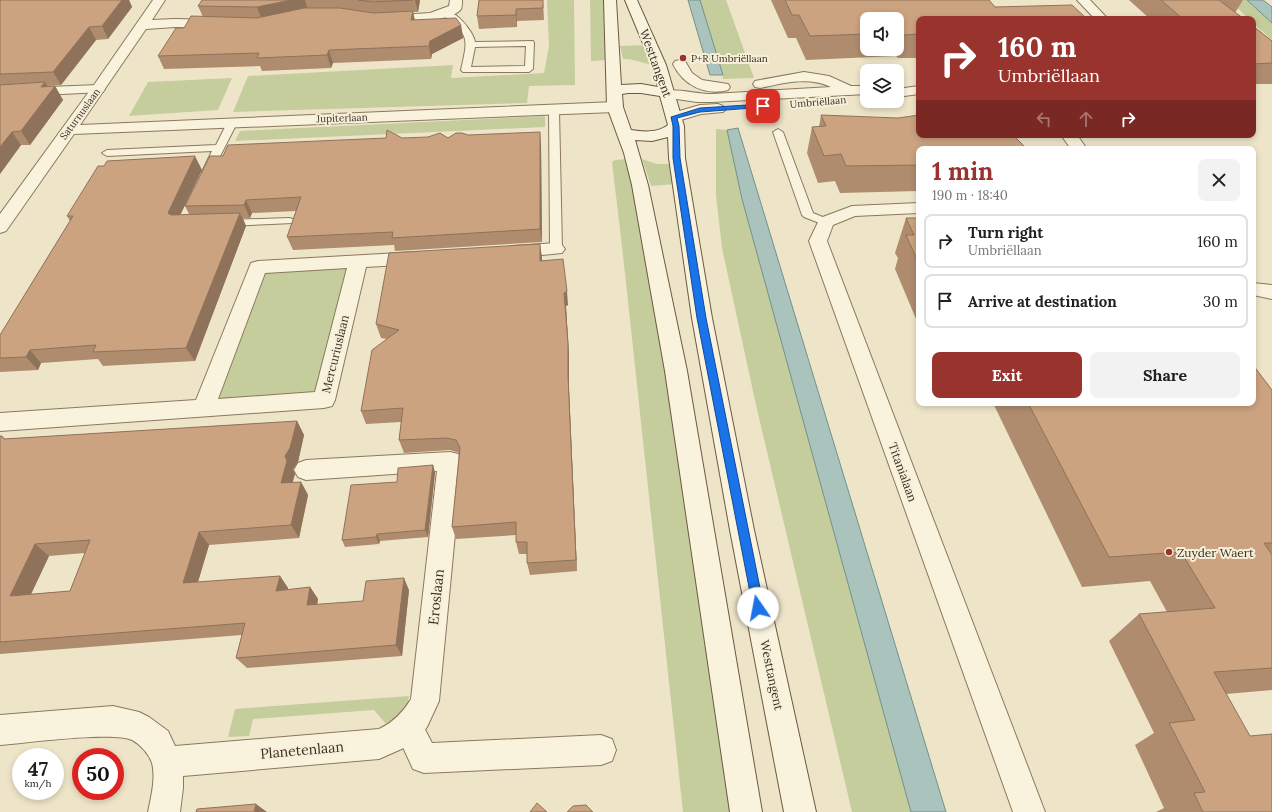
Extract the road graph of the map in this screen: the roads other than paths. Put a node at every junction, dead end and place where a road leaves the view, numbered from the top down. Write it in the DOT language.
graph roads {
  1 [pos="159,0"];
  2 [pos="456,0"];
  3 [pos="610,0"];
  4 [pos="631,0"];
  5 [pos="1082,0"];
  6 [pos="446,13"];
  7 [pos="1099,16"];
  8 [pos="370,19"];
  9 [pos="230,24"];
  10 [pos="142,25"];
  11 [pos="471,45"];
  12 [pos="680,64"];
  13 [pos="98,89"];
  14 [pos="904,89"];
  15 [pos="916,89"];
  16 [pos="860,90"];
  17 [pos="916,90"];
  18 [pos="848,91"];
  19 [pos="614,92"];
  20 [pos="904,92"];
  21 [pos="0,93"];
  22 [pos="668,94"];
  23 [pos="860,98"];
  24 [pos="615,107"];
  25 [pos="554,110"];
  26 [pos="675,121"];
  27 [pos="232,123"];
  28 [pos="69,130"];
  29 [pos="778,132"];
  30 [pos="625,133"];
  31 [pos="219,148"];
  32 [pos="107,153"];
  33 [pos="202,183"];
  34 [pos="916,208"];
  35 [pos="289,221"];
  36 [pos="826,222"];
  37 [pos="1,224"];
  38 [pos="213,224"];
  39 [pos="556,249"];
  40 [pos="493,253"];
  41 [pos="437,256"];
  42 [pos="358,261"];
  43 [pos="1256,290"];
  44 [pos="1272,292"];
  45 [pos="204,408"];
  46 [pos="0,422"];
  47 [pos="306,470"];
  48 [pos="409,728"];
  49 [pos="0,730"];
  50 [pos="601,750"];
  51 [pos="167,762"];
  52 [pos="164,812"];
  53 [pos="746,812"];
  54 [pos="800,812"];
  55 [pos="1029,812"];
  1 -- 10 [label="street, Saturnuslaan"];
  2 -- 6 [label="street"];
  3 -- 19 [label="street"];
  4 -- 22 [label="street, Westtangent"];
  5 -- 7 [label="street"];
  6 -- 8 [label="street"];
  6 -- 11 [label="lane"];
  9 -- 10 [label="street"];
  10 -- 13 [label="street, Saturnuslaan"];
  11 -- 11 [label="lane"];
  12 -- 18 [label="street, Umbriëllaan"];
  13 -- 21 [label="street"];
  13 -- 28 [label="street, Saturnuslaan"];
  14 -- 15 [label="street"];
  16 -- 18 [label="street, Umbriëllaan"];
  17 -- 20 [label="street"];
  18 -- 22 [label="street, Umbriëllaan"];
  19 -- 22 [label="street"];
  19 -- 24 [label="street"];
  22 -- 26 [label="street, Westtangent"];
  23 -- 26 [label="street, Umbriëllaan"];
  24 -- 25 [label="street, Jupiterlaan"];
  24 -- 30 [label="street"];
  25 -- 27 [label="street, Jupiterlaan"];
  25 -- 39 [label="lane"];
  26 -- 30 [label="street"];
  26 -- 54 [label="street, Westtangent"];
  27 -- 28 [label="street, Jupiterlaan"];
  27 -- 31 [label="lane"];
  28 -- 37 [label="street, Saturnuslaan"];
  29 -- 36 [label="lane"];
  30 -- 53 [label="street"];
  31 -- 32 [label="lane"];
  31 -- 33 [label="lane"];
  34 -- 36 [label="street"];
  35 -- 38 [label="lane"];
  36 -- 55 [label="street, Titanialaan"];
  39 -- 40 [label="street"];
  41 -- 42 [label="street"];
  42 -- 45 [label="street"];
  42 -- 45 [label="street, Mercuriuslaan"];
  43 -- 44 [label="street"];
  45 -- 46 [label="street, Mercuriuslaan"];
  47 -- 48 [label="street, Eroslaan"];
  48 -- 50 [label="street"];
  48 -- 51 [label="street, Planetenlaan"];
  49 -- 51 [label="street"];
  51 -- 52 [label="street"];
}
